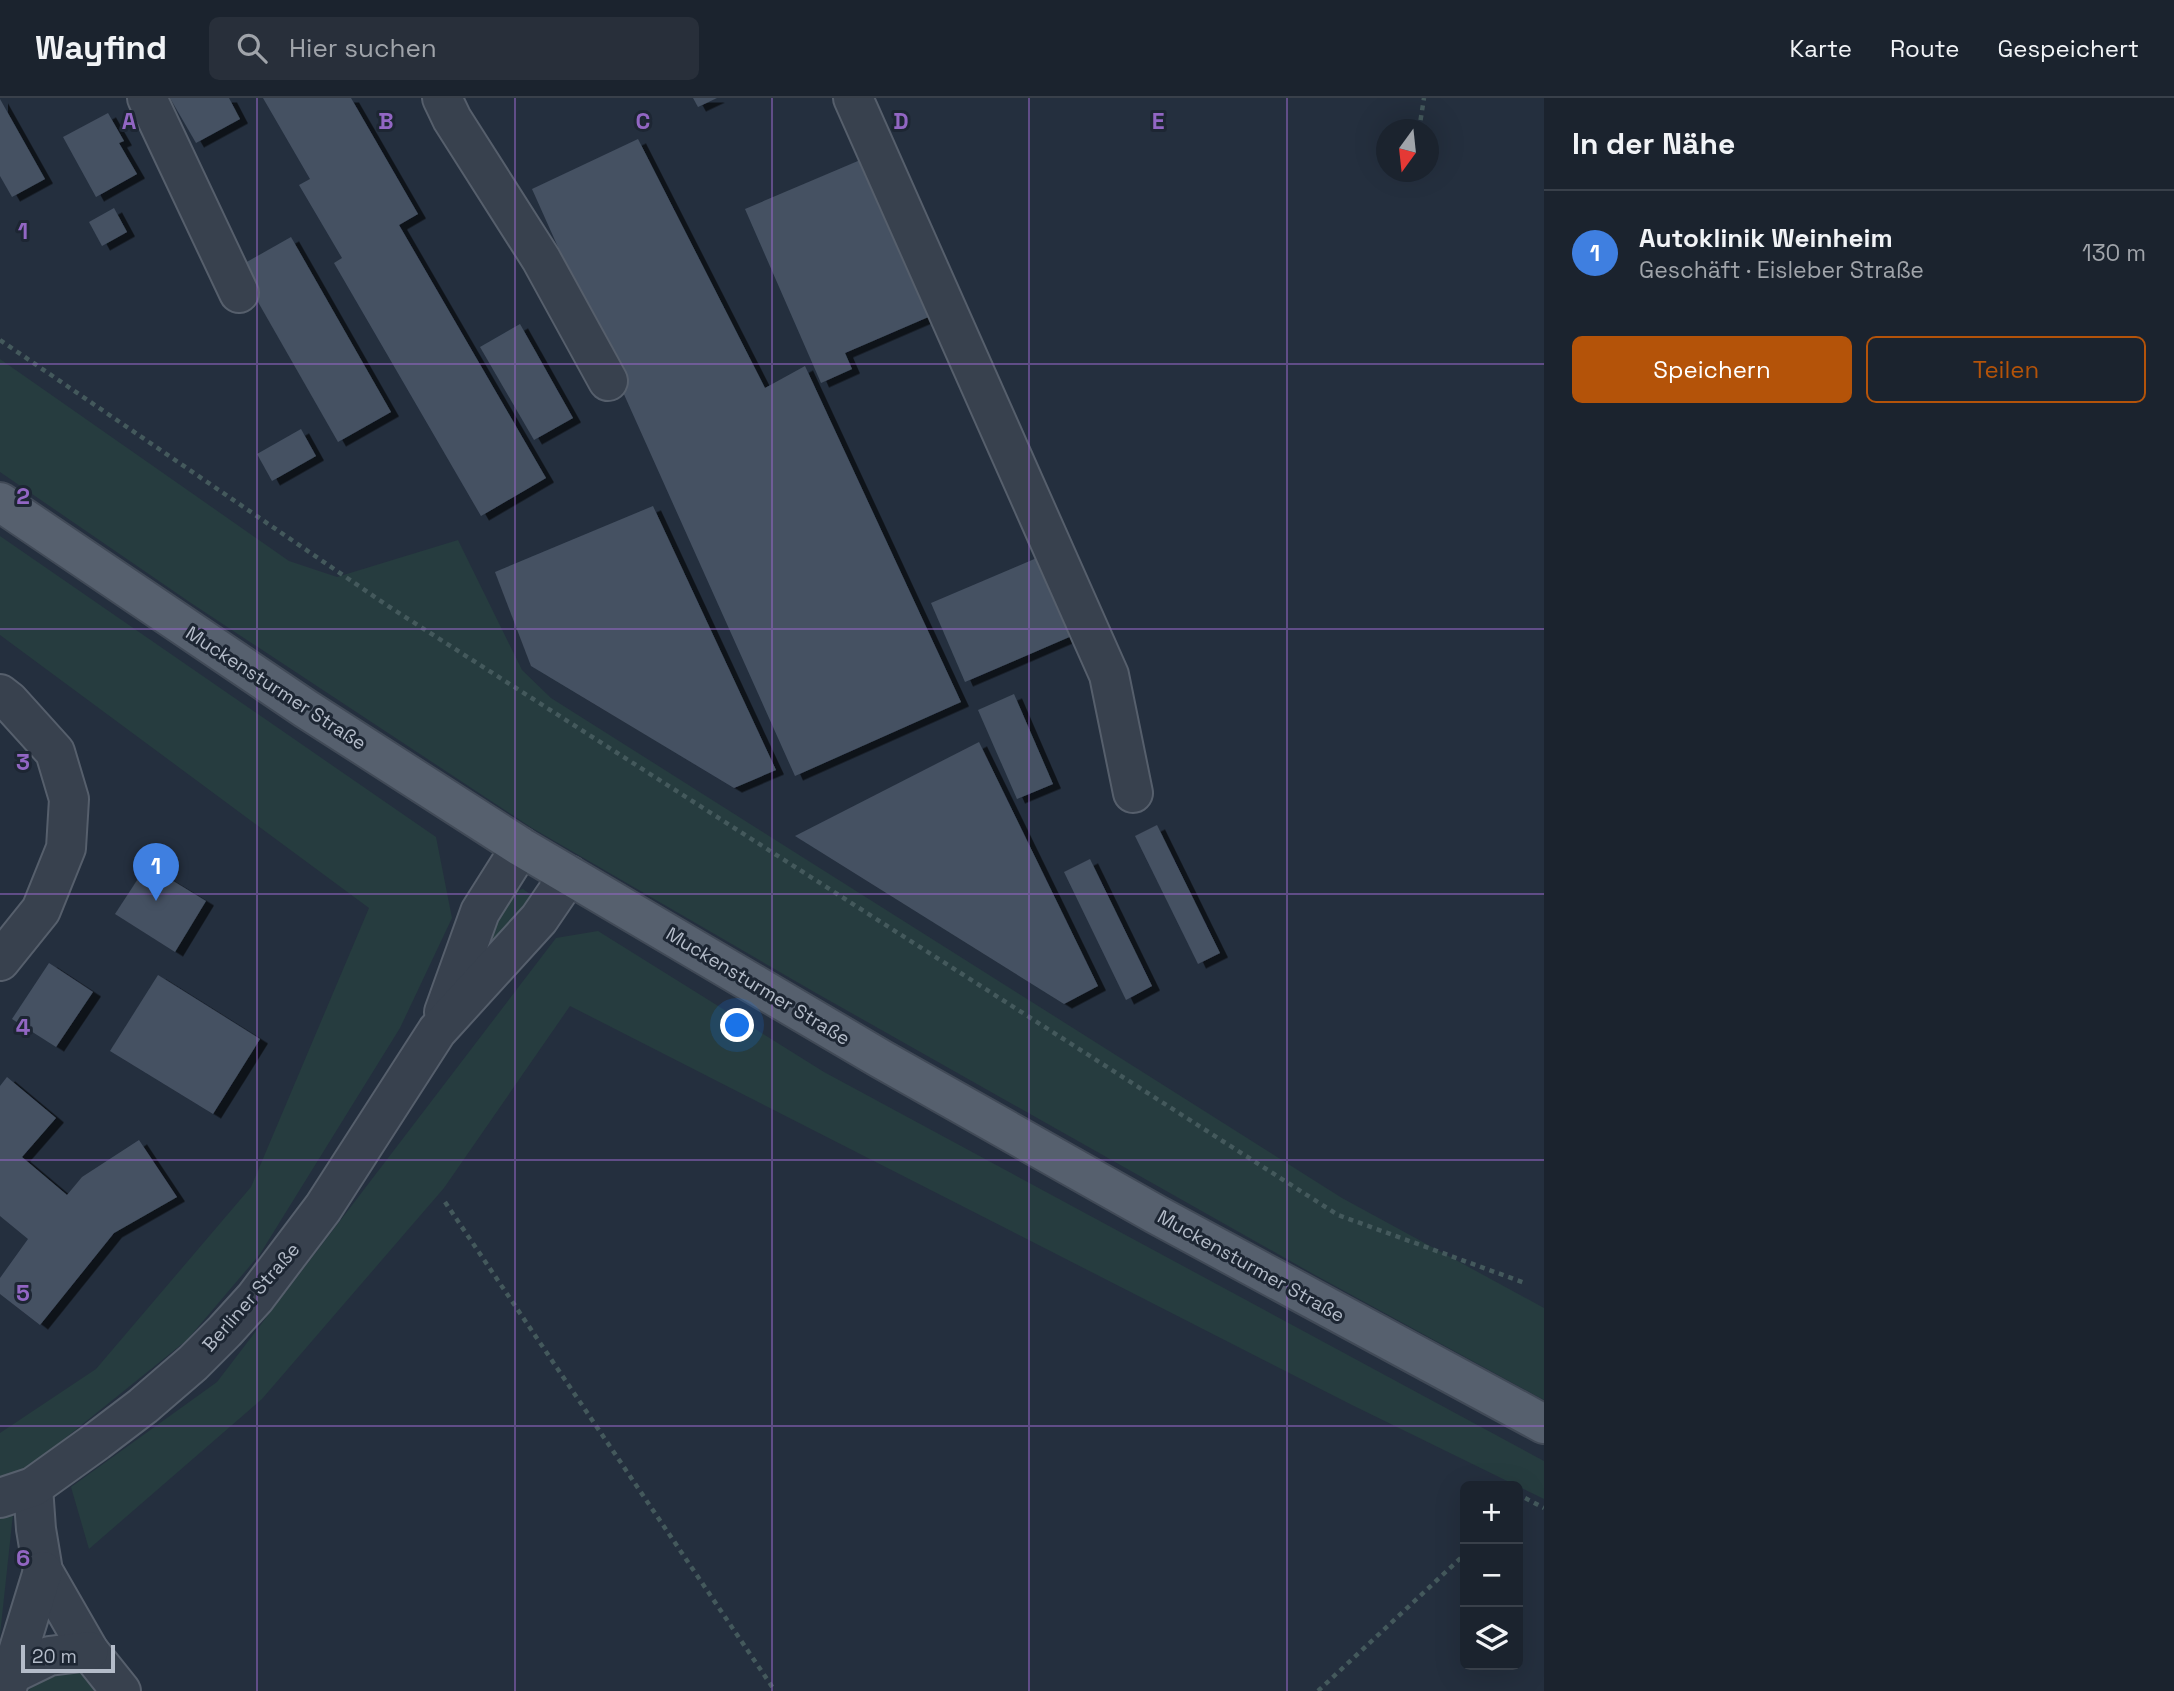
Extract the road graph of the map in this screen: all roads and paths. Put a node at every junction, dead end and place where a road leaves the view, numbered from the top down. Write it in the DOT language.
graph roads {
  1 [pos="147,98"];
  2 [pos="442,98"];
  3 [pos="853,98"];
  4 [pos="1424,98"];
  5 [pos="1421,119"];
  6 [pos="239,293"];
  7 [pos="0,340"];
  8 [pos="608,381"];
  9 [pos="0,502"];
  10 [pos="0,694"];
  11 [pos="1133,793"];
  12 [pos="521,847"];
  13 [pos="569,875"];
  14 [pos="0,961"];
  15 [pos="437,1031"];
  16 [pos="445,1202"];
  17 [pos="1525,1283"];
  18 [pos="1544,1424"];
  19 [pos="16,1493"];
  20 [pos="1523,1500"];
  21 [pos="1544,1508"];
  22 [pos="1460,1559"];
  23 [pos="43,1571"];
  24 [pos="89,1651"];
  25 [pos="9,1683"];
  26 [pos="121,1691"];
  27 [pos="775,1691"];
  28 [pos="1318,1691"];
  1 -- 6 [label="street"];
  2 -- 8 [label="street"];
  3 -- 11 [label="street"];
  4 -- 5 [label="path"];
  7 -- 17 [label="path"];
  9 -- 12 [label="main road, Muckensturmer Straße"];
  10 -- 14 [label="street"];
  12 -- 13 [label="main road, Muckensturmer Straße"];
  12 -- 15 [label="street, Berliner Straße"];
  13 -- 15 [label="street, Berliner Straße"];
  13 -- 18 [label="main road, Muckensturmer Straße"];
  15 -- 19 [label="street, Berliner Straße"];
  16 -- 27 [label="path"];
  19 -- 23 [label="street"];
  20 -- 21 [label="path"];
  22 -- 28 [label="path"];
  23 -- 24 [label="street"];
  23 -- 25 [label="street"];
  24 -- 25 [label="street"];
  24 -- 26 [label="street"];
}
